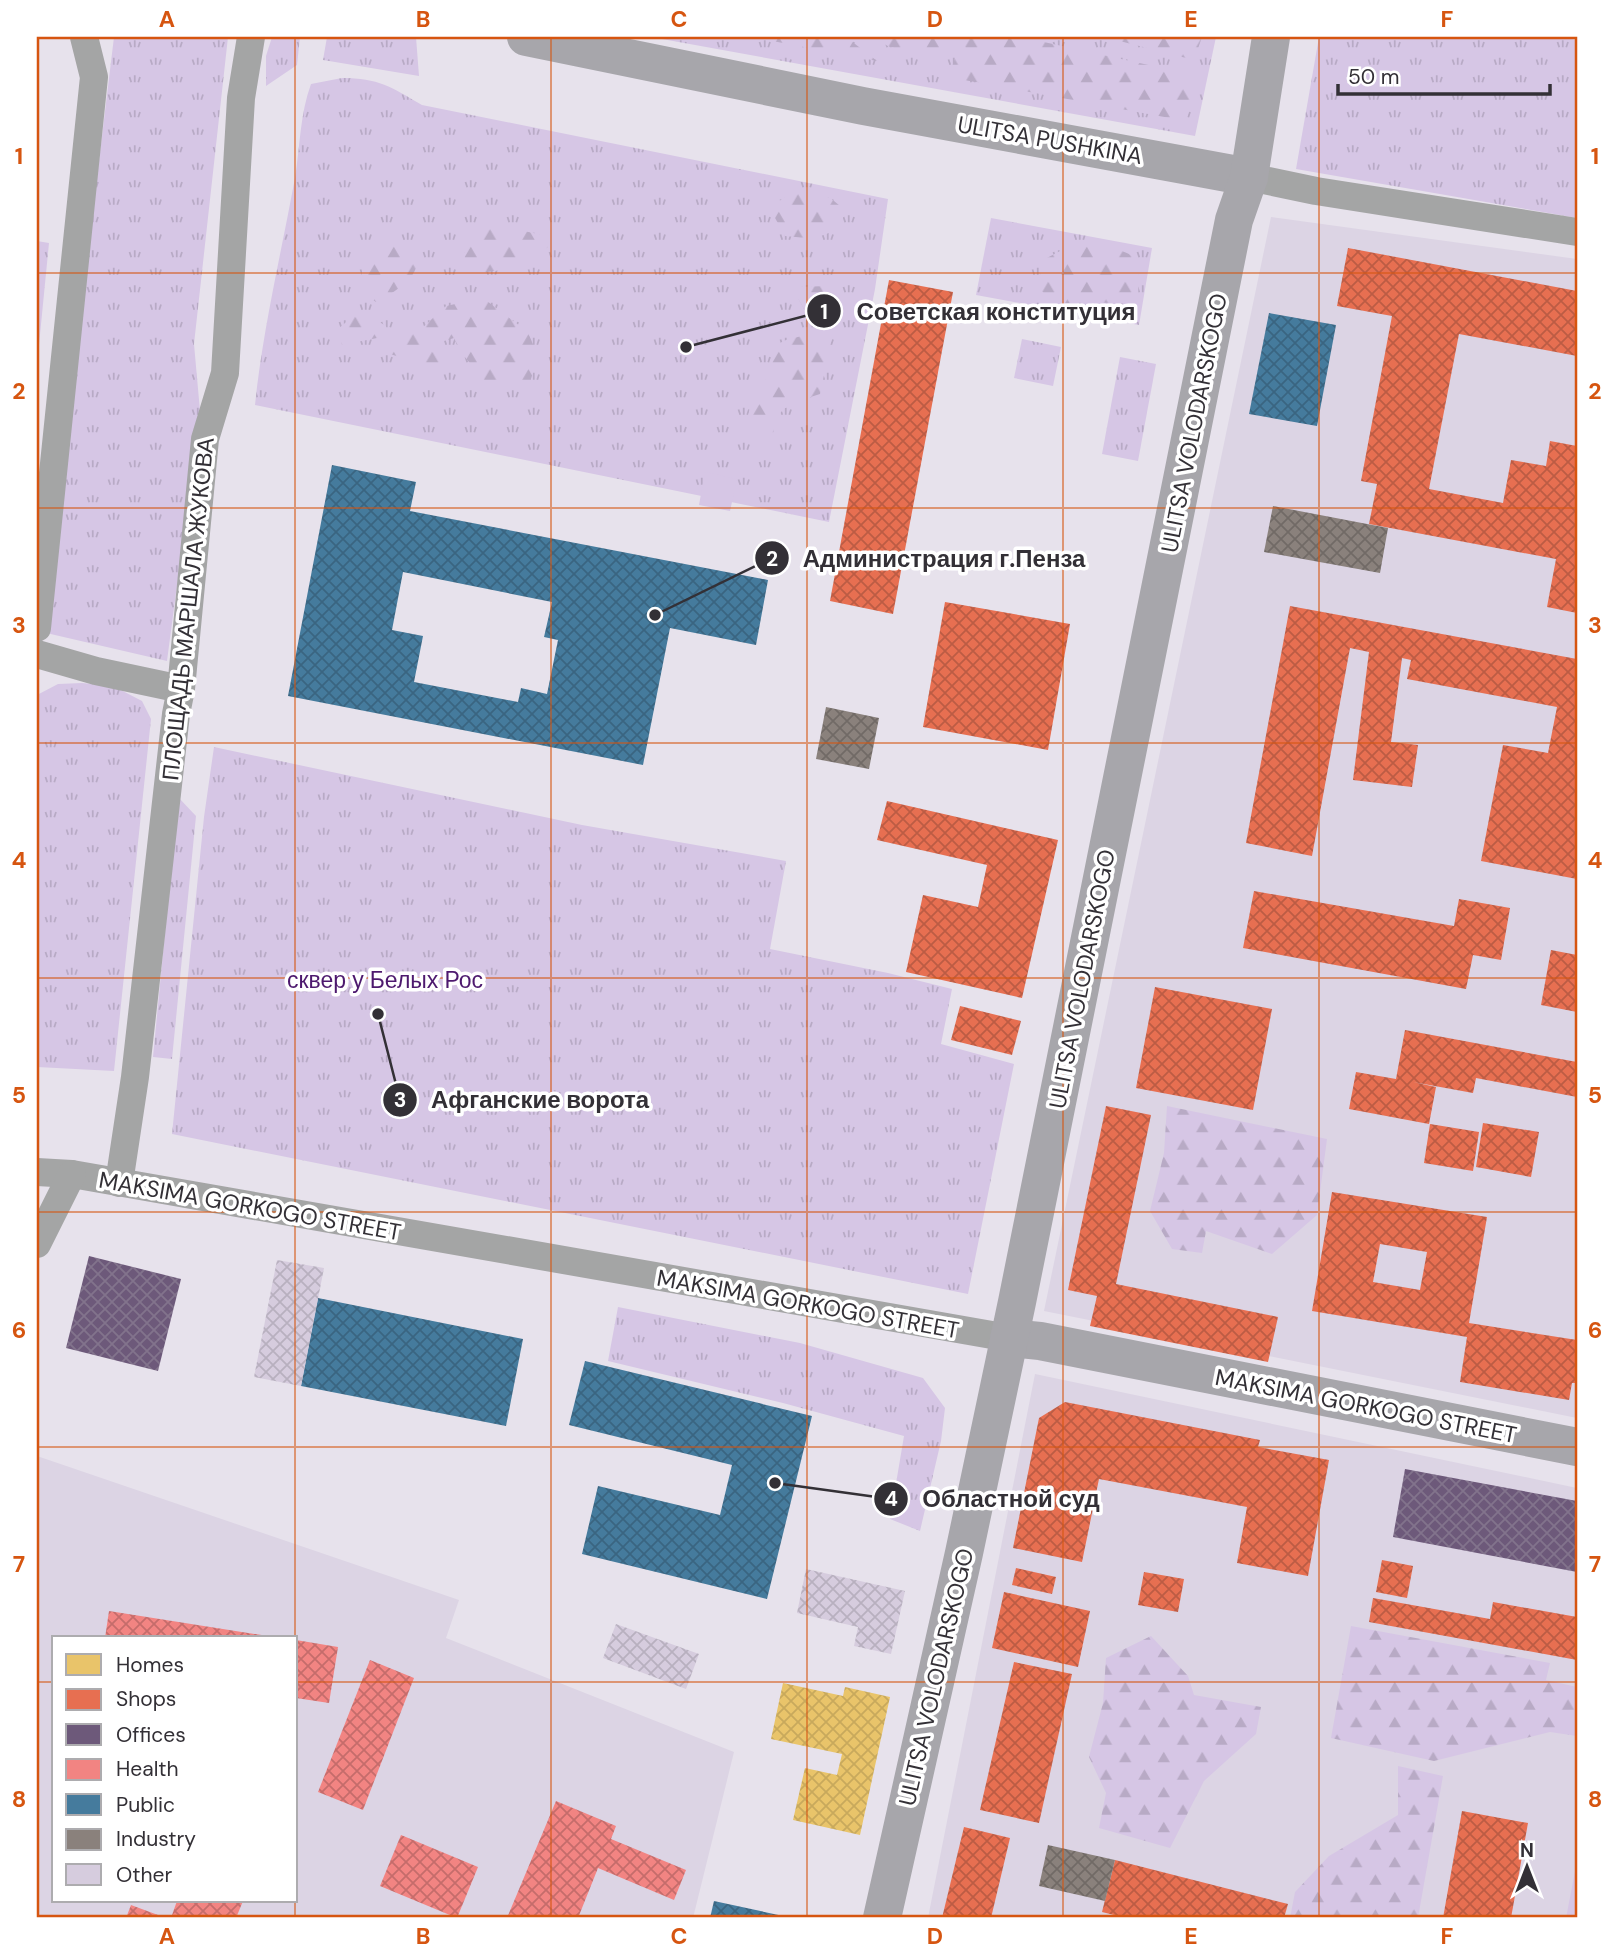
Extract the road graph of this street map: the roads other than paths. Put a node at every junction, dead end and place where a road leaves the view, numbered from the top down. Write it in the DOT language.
graph roads {
  1 [pos="84,37"];
  2 [pos="251,37"];
  3 [pos="526,37"];
  4 [pos="1271,37"];
  5 [pos="1248,177"];
  6 [pos="1577,232"];
  7 [pos="37,628"];
  8 [pos="37,654"];
  9 [pos="181,689"];
  10 [pos="37,1172"];
  11 [pos="72,1174"];
  12 [pos="119,1183"];
  13 [pos="37,1244"];
  14 [pos="1009,1338"];
  15 [pos="1577,1447"];
  16 [pos="882,1918"];
  1 -- 7 [label="street"];
  2 -- 9 [label="street, ПЛОЩАДЬ МАРШАЛА ЖУКОВА"];
  3 -- 5 [label="main road, ULITSA PUSHKINA"];
  4 -- 5 [label="main road, ULITSA VOLODARSKOGO"];
  5 -- 6 [label="street, ULITSA PUSHKINA"];
  5 -- 14 [label="main road, ULITSA VOLODARSKOGO"];
  8 -- 9 [label="street"];
  9 -- 12 [label="street, ПЛОЩАДЬ МАРШАЛА ЖУКОВА"];
  10 -- 11 [label="street, MAKSIMA GORKOGO STREET"];
  11 -- 12 [label="street, MAKSIMA GORKOGO STREET"];
  11 -- 13 [label="street"];
  12 -- 14 [label="street, MAKSIMA GORKOGO STREET"];
  14 -- 15 [label="main road, MAKSIMA GORKOGO STREET"];
  14 -- 16 [label="main road, ULITSA VOLODARSKOGO"];
}
